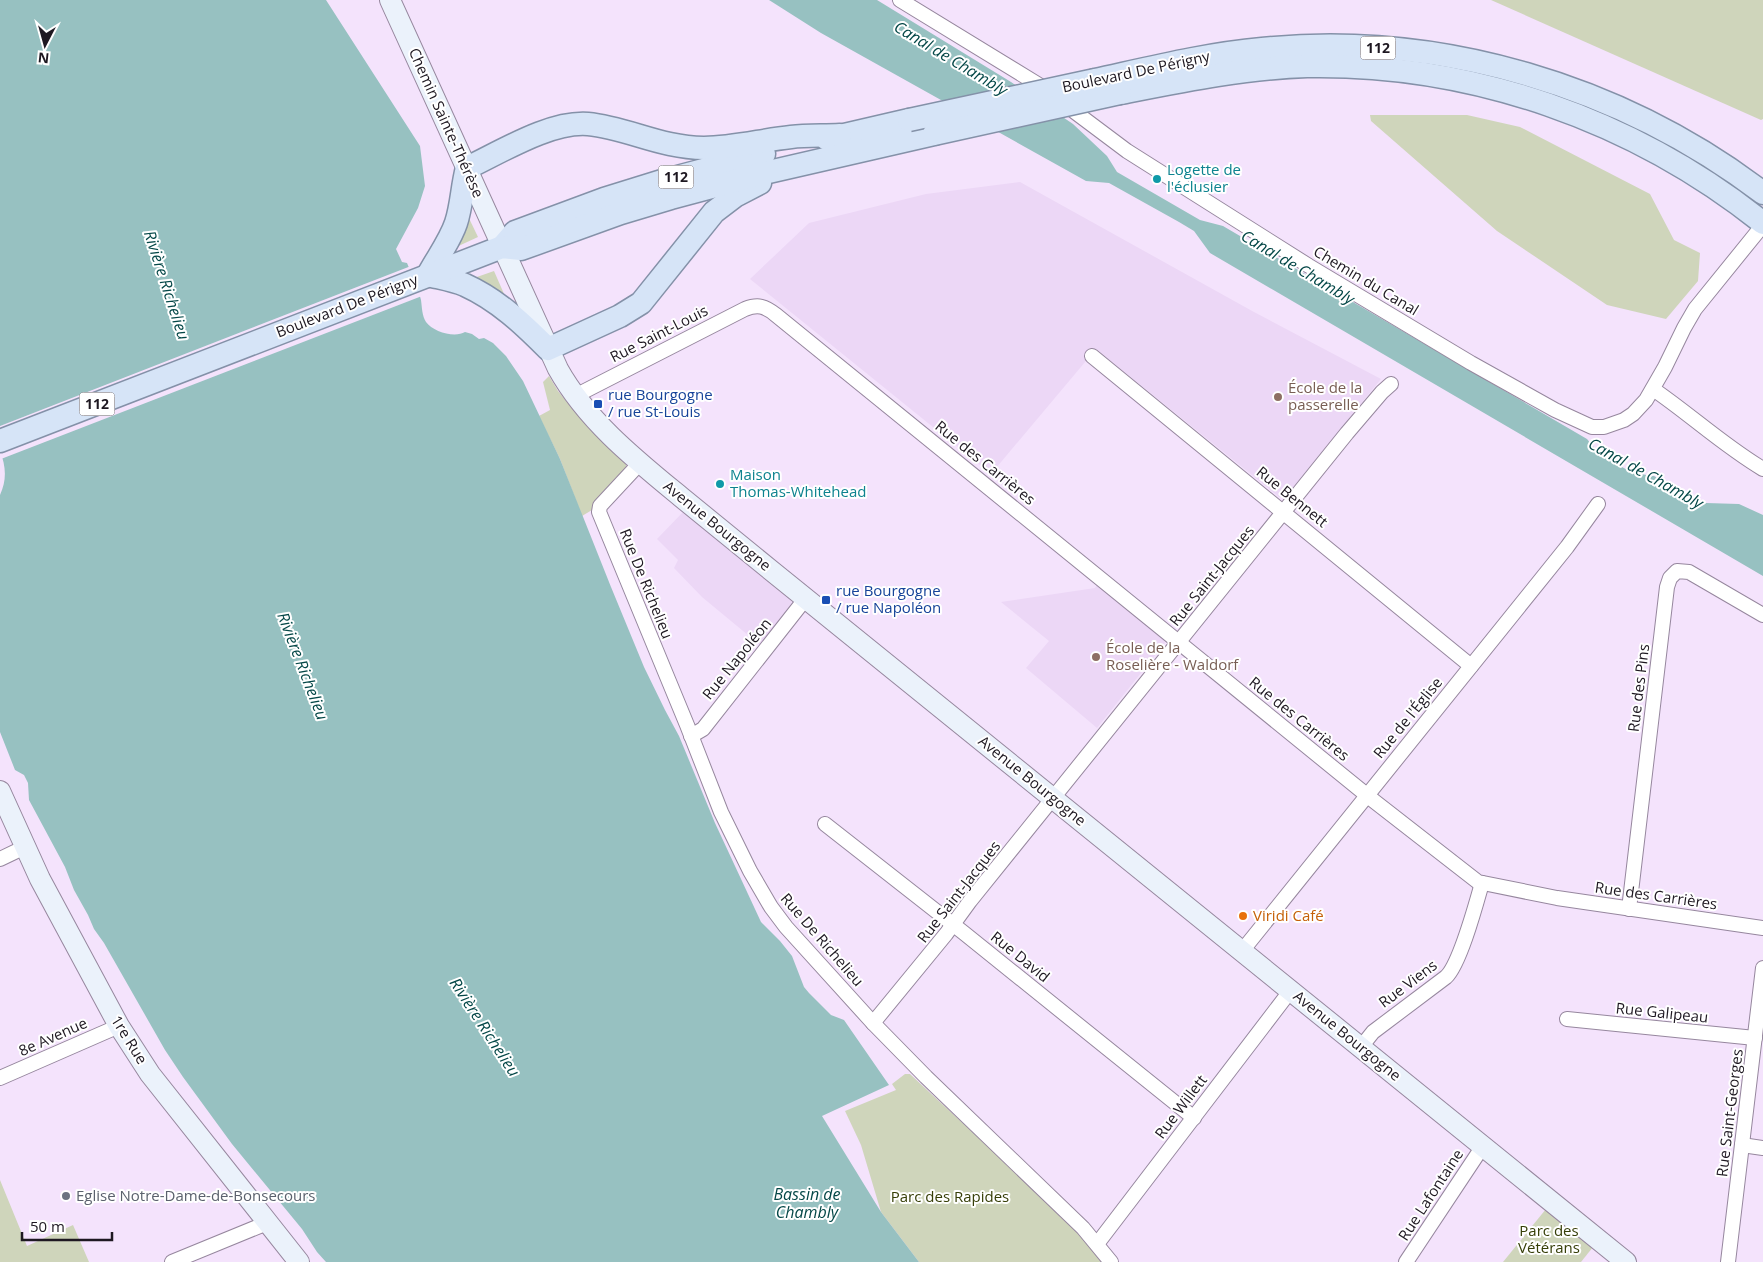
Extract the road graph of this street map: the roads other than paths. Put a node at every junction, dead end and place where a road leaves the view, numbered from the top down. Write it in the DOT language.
graph roads {
  1 [pos="390,0"];
  2 [pos="900,0"];
  3 [pos="840,136"];
  4 [pos="802,164"];
  5 [pos="468,168"];
  6 [pos="1763,193"];
  7 [pos="1763,224"];
  8 [pos="502,247"];
  9 [pos="428,275"];
  10 [pos="759,306"];
  11 [pos="548,349"];
  12 [pos="1092,356"];
  13 [pos="1390,384"];
  14 [pos="1653,389"];
  15 [pos="575,396"];
  16 [pos="0,441"];
  17 [pos="640,463"];
  18 [pos="1763,469"];
  19 [pos="1598,504"];
  20 [pos="1284,512"];
  21 [pos="806,598"];
  22 [pos="1763,615"];
  23 [pos="1180,642"];
  24 [pos="1471,666"];
  25 [pos="691,736"];
  26 [pos="0,791"];
  27 [pos="1368,795"];
  28 [pos="1054,798"];
  29 [pos="825,824"];
  30 [pos="25,847"];
  31 [pos="0,859"];
  32 [pos="1482,883"];
  33 [pos="1629,909"];
  34 [pos="953,924"];
  35 [pos="1763,928"];
  36 [pos="1242,951"];
  37 [pos="1763,968"];
  38 [pos="1291,990"];
  39 [pos="1567,1019"];
  40 [pos="873,1023"];
  41 [pos="119,1026"];
  42 [pos="1755,1038"];
  43 [pos="1361,1047"];
  44 [pos="0,1078"];
  45 [pos="1194,1118"];
  46 [pos="1742,1145"];
  47 [pos="1483,1146"];
  48 [pos="1763,1148"];
  49 [pos="267,1223"];
  50 [pos="1097,1244"];
  51 [pos="172,1262"];
  52 [pos="299,1262"];
  53 [pos="1111,1262"];
  54 [pos="1406,1262"];
  55 [pos="1626,1262"];
  56 [pos="1728,1262"];
  1 -- 5 [label="street, Chemin Sainte-Thérèse"];
  2 -- 14 [label="street, Chemin du Canal"];
  3 -- 5 [label="main road"];
  3 -- 6 [label="main road, Boulevard De Périgny / 112, bridge"];
  3 -- 8 [label="main road, Boulevard De Périgny / 112"];
  4 -- 7 [label="main road, Boulevard De Périgny / 112, bridge"];
  4 -- 8 [label="main road, Boulevard De Périgny / 112"];
  4 -- 11 [label="main road"];
  5 -- 8 [label="street, Chemin Sainte-Thérèse"];
  5 -- 9 [label="main road"];
  7 -- 14 [label="street, Chemin du Canal"];
  8 -- 9 [label="main road, Boulevard De Périgny / 112"];
  8 -- 11 [label="street, Avenue Bourgogne"];
  9 -- 11 [label="main road"];
  9 -- 16 [label="main road, Boulevard De Périgny / 112"];
  10 -- 15 [label="street, Rue Saint-Louis"];
  10 -- 23 [label="street, Rue des Carrières"];
  11 -- 15 [label="street, Avenue Bourgogne"];
  12 -- 20 [label="street, Rue Bennett"];
  13 -- 20 [label="street, Rue Saint-Jacques"];
  14 -- 18 [label="street"];
  15 -- 17 [label="street, Avenue Bourgogne"];
  17 -- 21 [label="street, Avenue Bourgogne"];
  17 -- 25 [label="street, Rue De Richelieu"];
  19 -- 24 [label="street, Rue de l'Église"];
  20 -- 23 [label="street, Rue Saint-Jacques"];
  20 -- 24 [label="street, Rue Bennett"];
  21 -- 25 [label="street, Rue Napoléon"];
  21 -- 28 [label="street, Avenue Bourgogne"];
  22 -- 33 [label="street, Rue des Pins"];
  23 -- 27 [label="street, Rue des Carrières"];
  23 -- 28 [label="street, Rue Saint-Jacques"];
  24 -- 27 [label="street, Rue de l'Église"];
  25 -- 40 [label="street, Rue De Richelieu"];
  26 -- 30 [label="street, 1re Rue"];
  27 -- 32 [label="street, Rue des Carrières"];
  27 -- 36 [label="street, Rue de l'Église"];
  28 -- 34 [label="street, Rue Saint-Jacques"];
  28 -- 36 [label="street, Avenue Bourgogne"];
  29 -- 34 [label="street, Rue David"];
  30 -- 31 [label="street"];
  30 -- 41 [label="street, 1re Rue"];
  32 -- 33 [label="street, Rue des Carrières"];
  32 -- 43 [label="street, Rue Viens"];
  33 -- 35 [label="street, Rue des Carrières"];
  34 -- 40 [label="street, Rue Saint-Jacques"];
  34 -- 45 [label="street, Rue David"];
  36 -- 38 [label="street, Avenue Bourgogne"];
  37 -- 42 [label="street, Rue Saint-Georges"];
  38 -- 43 [label="street, Avenue Bourgogne"];
  38 -- 45 [label="street, Rue Willett"];
  39 -- 42 [label="street, Rue Galipeau"];
  40 -- 50 [label="street, Rue De Richelieu"];
  41 -- 44 [label="street, 8e Avenue"];
  41 -- 49 [label="street, 1re Rue"];
  42 -- 46 [label="street, Rue Saint-Georges"];
  43 -- 47 [label="street, Avenue Bourgogne"];
  45 -- 50 [label="street, Rue Willett"];
  46 -- 48 [label="street"];
  46 -- 56 [label="street, Rue Saint-Georges"];
  47 -- 54 [label="street, Rue Lafontaine"];
  47 -- 55 [label="street, Avenue Bourgogne"];
  49 -- 51 [label="street"];
  49 -- 52 [label="street, 1re Rue"];
  50 -- 53 [label="street, Rue De Richelieu"];
}
